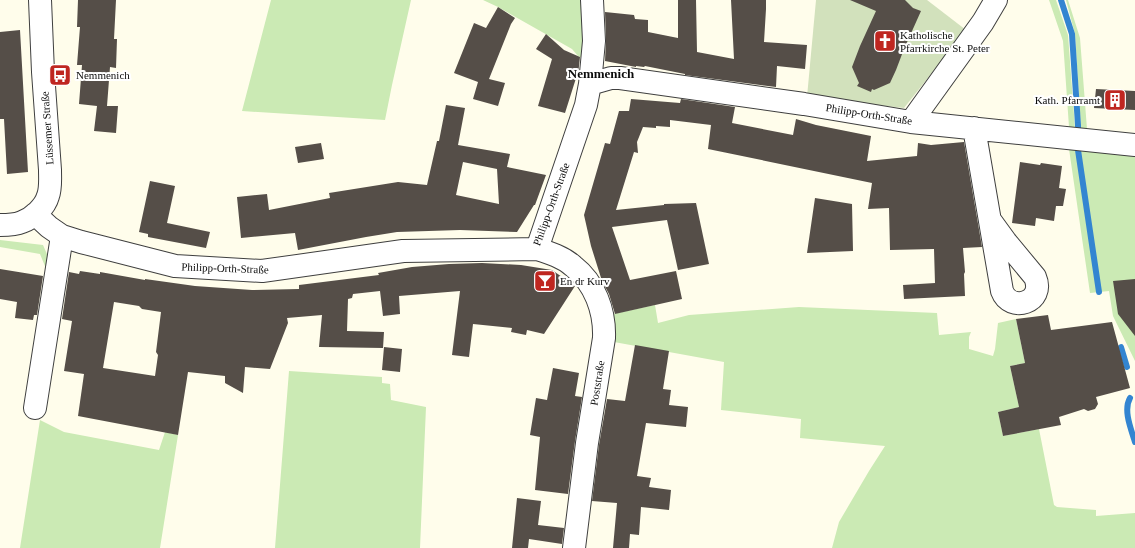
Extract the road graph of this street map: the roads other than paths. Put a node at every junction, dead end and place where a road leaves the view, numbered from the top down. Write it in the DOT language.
graph roads {
  1 [pos="40,0"];
  2 [pos="592,0"];
  3 [pos="996,0"];
  4 [pos="590,84"];
  5 [pos="911,122"];
  6 [pos="974,128"];
  7 [pos="1135,146"];
  8 [pos="35,214"];
  9 [pos="990,220"];
  10 [pos="0,225"];
  11 [pos="62,236"];
  12 [pos="537,249"];
  13 [pos="35,408"];
  14 [pos="574,548"];
  1 -- 8 [label="street, Lüssemer Straße"];
  2 -- 4 [label="street"];
  3 -- 5 [label="street"];
  4 -- 5 [label="street, Philipp-Orth-Straße"];
  4 -- 12 [label="street, Philipp-Orth-Straße"];
  5 -- 6 [label="street, Philipp-Orth-Straße"];
  6 -- 7 [label="street, Philipp-Orth-Straße"];
  6 -- 9 [label="street"];
  8 -- 10 [label="street, Lüssemer Straße"];
  8 -- 11 [label="street, Philipp-Orth-Straße"];
  11 -- 12 [label="street, Philipp-Orth-Straße"];
  11 -- 13 [label="street"];
  12 -- 14 [label="street, Poststraße"];
}
